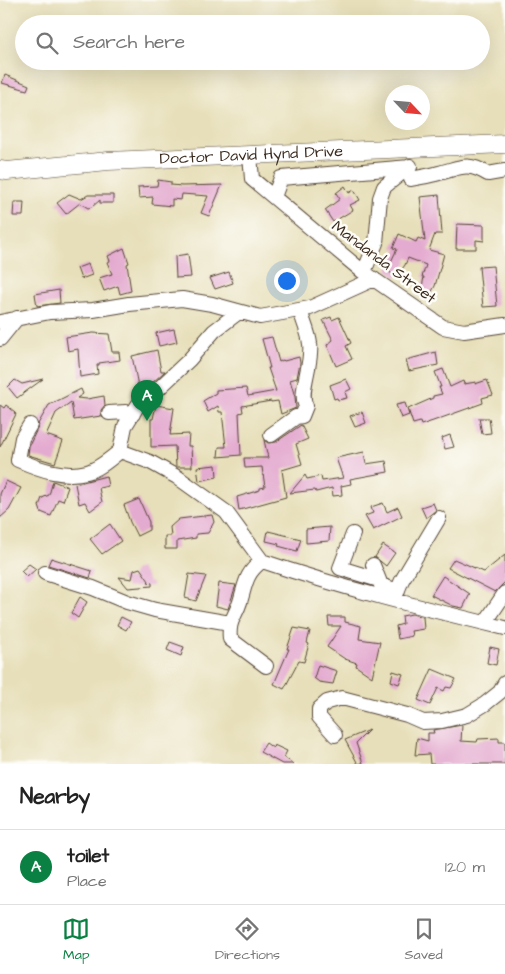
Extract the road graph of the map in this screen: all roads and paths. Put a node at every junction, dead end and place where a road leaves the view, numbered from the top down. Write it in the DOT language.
graph roads {
  1 [pos="505,144"];
  2 [pos="415,147"];
  3 [pos="250,156"];
  4 [pos="0,170"];
  5 [pos="505,171"];
  6 [pos="410,173"];
  7 [pos="274,197"];
  8 [pos="368,275"];
  9 [pos="300,310"];
  10 [pos="239,312"];
  11 [pos="17,318"];
  12 [pos="0,322"];
  13 [pos="505,325"];
  14 [pos="0,339"];
  15 [pos="109,413"];
  16 [pos="132,414"];
  17 [pos="30,425"];
  18 [pos="271,435"];
  19 [pos="120,451"];
  20 [pos="439,518"];
  21 [pos="353,534"];
  22 [pos="262,561"];
  23 [pos="373,565"];
  24 [pos="45,574"];
  25 [pos="379,580"];
  26 [pos="505,594"];
  27 [pos="396,595"];
  28 [pos="230,623"];
  29 [pos="485,623"];
  30 [pos="505,628"];
  31 [pos="266,666"];
  32 [pos="505,683"];
  33 [pos="335,735"];
  1 -- 2 [label="main road, Doctor David Hynd Drive"];
  2 -- 3 [label="main road, Doctor David Hynd Drive"];
  2 -- 6 [label="street"];
  3 -- 4 [label="main road, Doctor David Hynd Drive"];
  3 -- 7 [label="street, Mandanda Street"];
  5 -- 6 [label="street"];
  6 -- 7 [label="street"];
  6 -- 8 [label="street"];
  7 -- 8 [label="street, Mandanda Street"];
  8 -- 9 [label="street"];
  8 -- 13 [label="street, Mandanda Street"];
  9 -- 10 [label="street"];
  9 -- 18 [label="street"];
  10 -- 11 [label="street"];
  10 -- 16 [label="street"];
  11 -- 12 [label="street"];
  11 -- 14 [label="street"];
  15 -- 16 [label="street"];
  16 -- 19 [label="street"];
  17 -- 19 [label="street"];
  19 -- 22 [label="street"];
  20 -- 27 [label="street"];
  21 -- 25 [label="street"];
  22 -- 27 [label="street"];
  22 -- 28 [label="street"];
  23 -- 25 [label="street"];
  24 -- 28 [label="street"];
  25 -- 27 [label="street"];
  26 -- 29 [label="street"];
  27 -- 29 [label="street"];
  28 -- 31 [label="street"];
  29 -- 30 [label="street"];
  32 -- 33 [label="street"];
}
